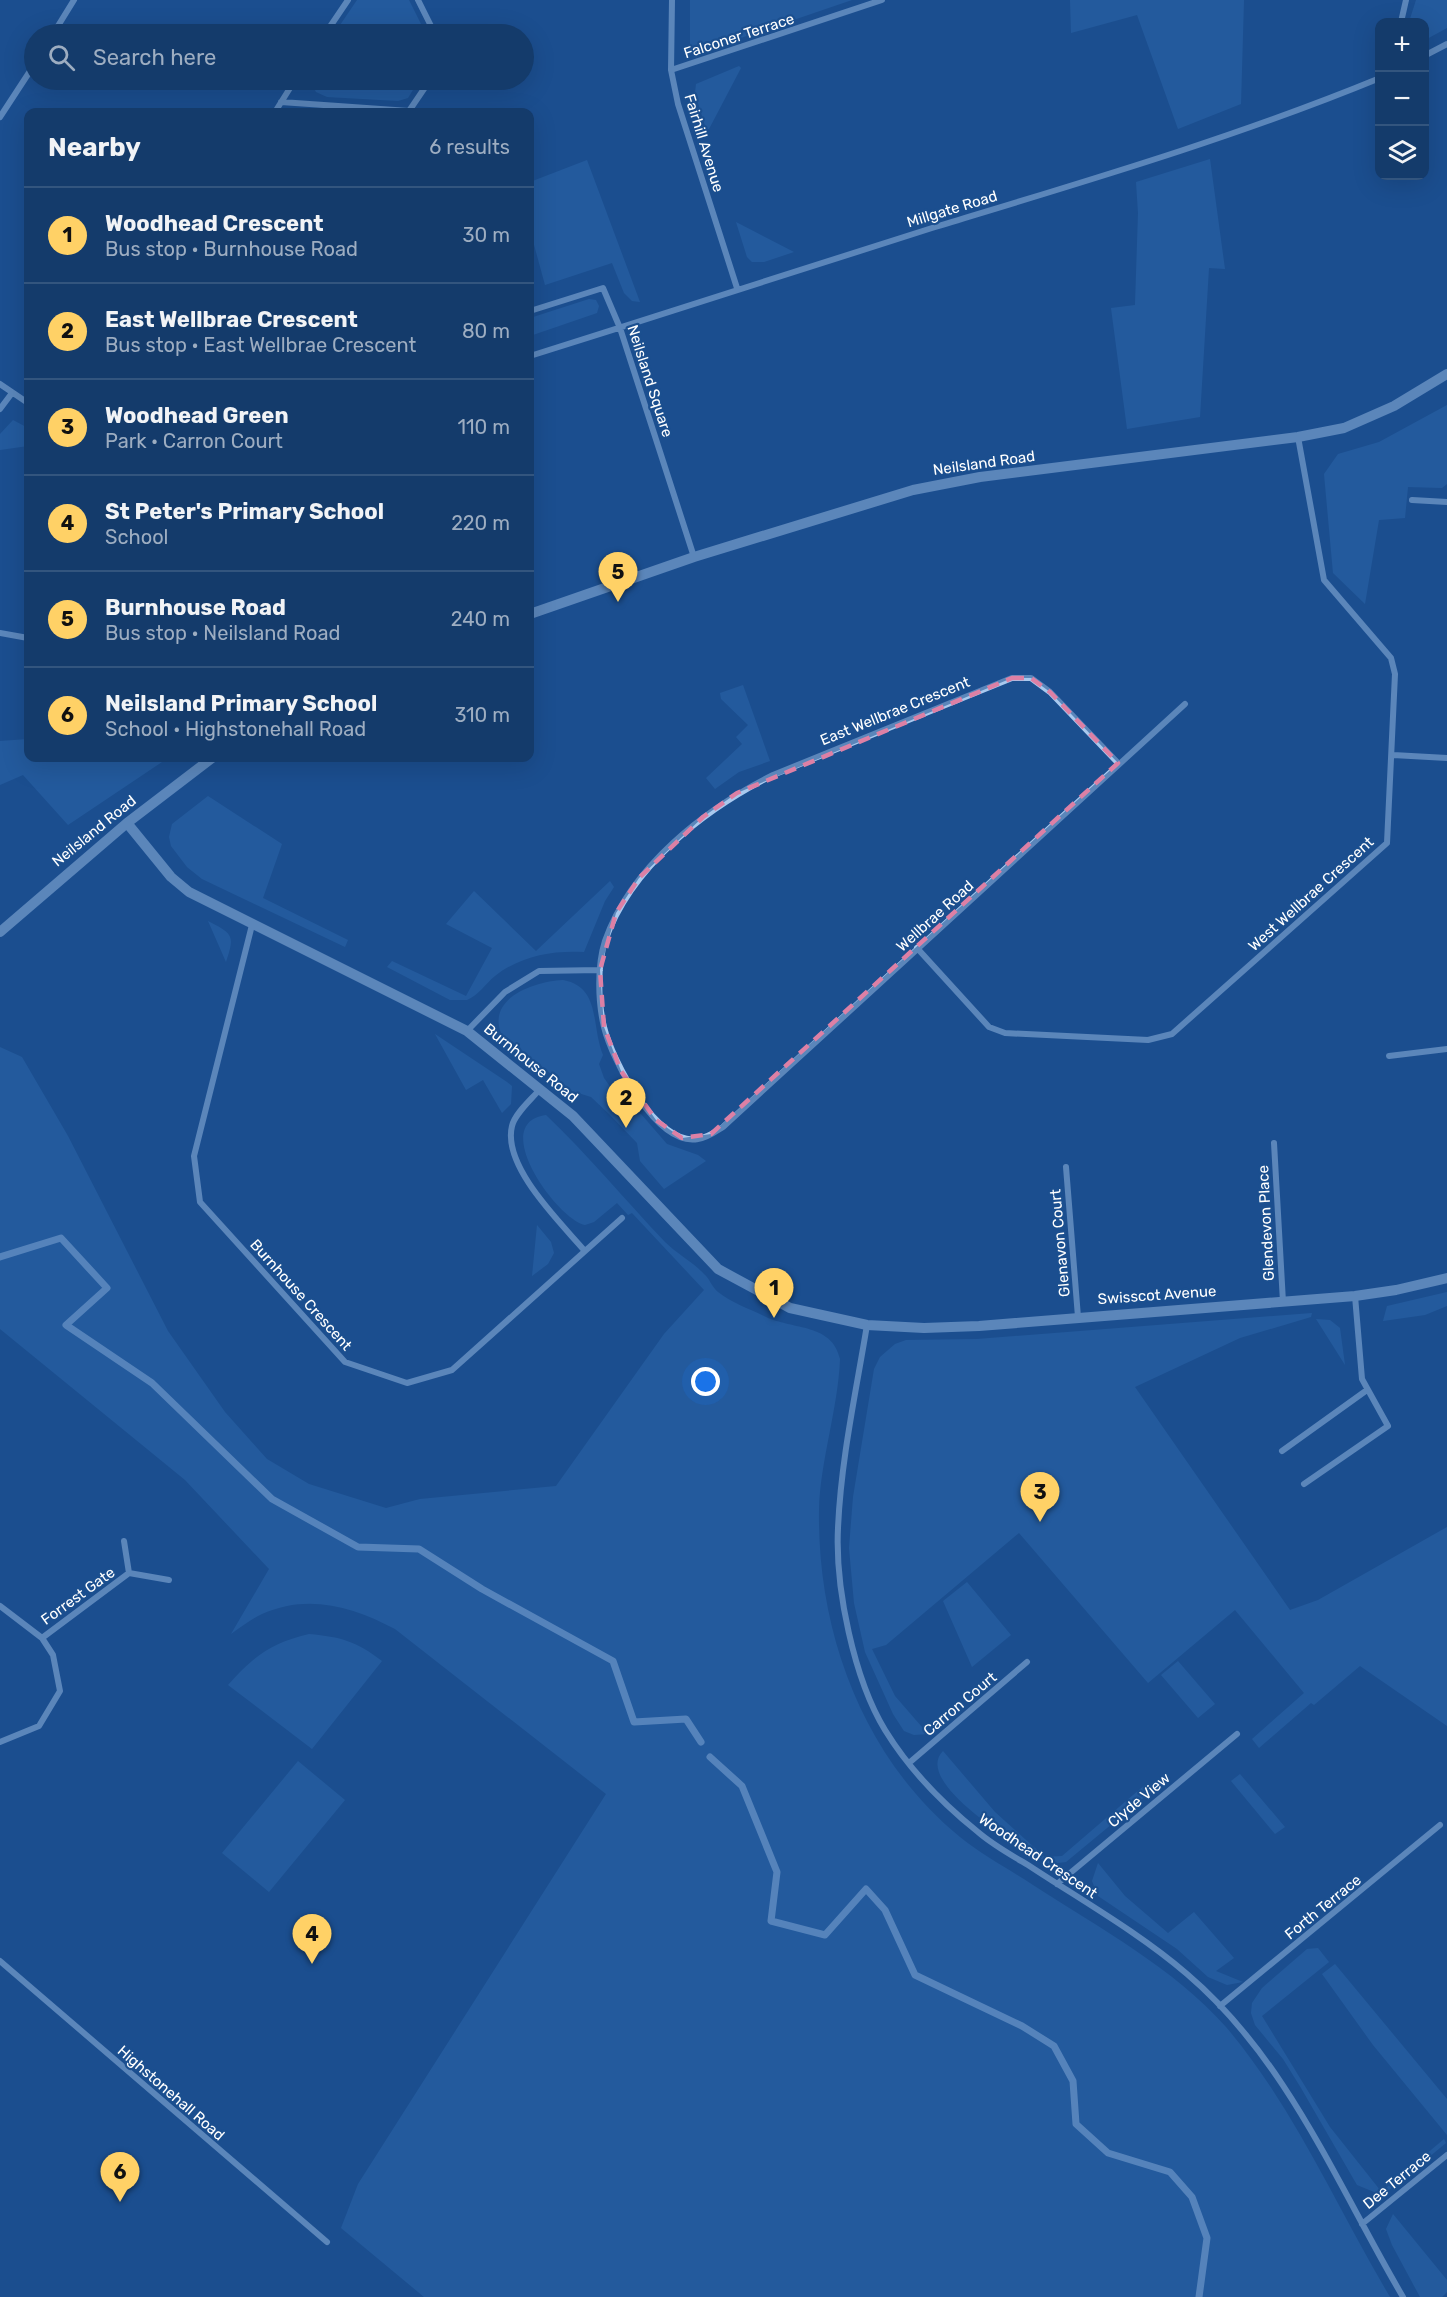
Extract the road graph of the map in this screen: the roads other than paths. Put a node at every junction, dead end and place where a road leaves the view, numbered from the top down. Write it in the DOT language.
graph roads {
  1 [pos="74,0"];
  2 [pos="348,0"];
  3 [pos="418,0"];
  4 [pos="672,0"];
  5 [pos="882,0"];
  6 [pos="1406,0"];
  7 [pos="1402,18"];
  8 [pos="59,24"];
  9 [pos="332,24"];
  10 [pos="430,24"];
  11 [pos="1447,44"];
  12 [pos="1429,54"];
  13 [pos="671,70"];
  14 [pos="24,80"];
  15 [pos="1375,80"];
  16 [pos="289,90"];
  17 [pos="423,90"];
  18 [pos="281,102"];
  19 [pos="277,108"];
  20 [pos="366,108"];
  21 [pos="411,108"];
  22 [pos="0,117"];
  23 [pos="737,288"];
  24 [pos="534,310"];
  25 [pos="620,328"];
  26 [pos="534,355"];
  27 [pos="1447,374"];
  28 [pos="0,384"];
  29 [pos="12,393"];
  30 [pos="24,400"];
  31 [pos="0,409"];
  32 [pos="1298,437"];
  33 [pos="1412,500"];
  34 [pos="1447,502"];
  35 [pos="694,557"];
  36 [pos="534,613"];
  37 [pos="0,633"];
  38 [pos="24,637"];
  39 [pos="1185,704"];
  40 [pos="1393,755"];
  41 [pos="1447,758"];
  42 [pos="207,762"];
  43 [pos="1118,763"];
  44 [pos="127,823"];
  45 [pos="252,925"];
  46 [pos="0,932"];
  47 [pos="917,948"];
  48 [pos="600,970"];
  49 [pos="467,1031"];
  50 [pos="1447,1049"];
  51 [pos="1389,1056"];
  52 [pos="541,1088"];
  53 [pos="698,1140"];
  54 [pos="1274,1143"];
  55 [pos="1066,1167"];
  56 [pos="622,1218"];
  57 [pos="584,1250"];
  58 [pos="1447,1278"];
  59 [pos="1355,1296"];
  60 [pos="1283,1302"];
  61 [pos="1078,1317"];
  62 [pos="867,1325"];
  63 [pos="1367,1390"];
  64 [pos="1282,1451"];
  65 [pos="1304,1484"];
  66 [pos="124,1541"];
  67 [pos="129,1573"];
  68 [pos="169,1580"];
  69 [pos="0,1606"];
  70 [pos="42,1638"];
  71 [pos="1027,1662"];
  72 [pos="1237,1734"];
  73 [pos="0,1742"];
  74 [pos="909,1763"];
  75 [pos="1440,1825"];
  76 [pos="1057,1884"];
  77 [pos="0,1961"];
  78 [pos="1220,2006"];
  79 [pos="1447,2155"];
  80 [pos="1362,2224"];
  81 [pos="327,2242"];
  82 [pos="1402,2297"];
  1 -- 8 [label="street"];
  2 -- 9 [label="street"];
  3 -- 10 [label="street"];
  4 -- 13 [label="street, Fairhill Avenue"];
  5 -- 13 [label="street, Falconer Terrace"];
  6 -- 7 [label="street"];
  11 -- 12 [label="street"];
  13 -- 23 [label="street, Fairhill Avenue"];
  14 -- 22 [label="street"];
  15 -- 23 [label="street, Millgate Road"];
  16 -- 18 [label="street"];
  17 -- 21 [label="street"];
  18 -- 19 [label="street"];
  18 -- 20 [label="street"];
  23 -- 25 [label="street, Millgate Road"];
  24 -- 25 [label="street, Neilsland Square"];
  25 -- 26 [label="street, Millgate Road"];
  25 -- 35 [label="street, Neilsland Square"];
  27 -- 32 [label="street, Neilsland Road"];
  28 -- 29 [label="street"];
  29 -- 30 [label="street"];
  29 -- 31 [label="street"];
  32 -- 35 [label="street, Neilsland Road"];
  32 -- 40 [label="street, West Wellbrae Crescent"];
  33 -- 34 [label="street"];
  35 -- 36 [label="street, Neilsland Road"];
  37 -- 38 [label="street"];
  39 -- 43 [label="street, Wellbrae Road"];
  40 -- 41 [label="street"];
  40 -- 47 [label="street, West Wellbrae Crescent"];
  42 -- 44 [label="street, Neilsland Road"];
  43 -- 47 [label="street, Wellbrae Road"];
  43 -- 48 [label="street, East Wellbrae Crescent"];
  44 -- 45 [label="street, Burnhouse Road"];
  44 -- 46 [label="street, Neilsland Road"];
  45 -- 49 [label="street, Burnhouse Road"];
  45 -- 57 [label="street, Burnhouse Crescent"];
  47 -- 53 [label="street, Wellbrae Road"];
  48 -- 49 [label="street"];
  48 -- 53 [label="street, East Wellbrae Crescent"];
  49 -- 52 [label="street, Burnhouse Road"];
  50 -- 51 [label="street"];
  52 -- 57 [label="street"];
  52 -- 62 [label="street, Burnhouse Road"];
  54 -- 60 [label="street, Glendevon Place"];
  55 -- 61 [label="street, Glenavon Court"];
  56 -- 57 [label="street, Burnhouse Crescent"];
  58 -- 59 [label="street, Swisscot Avenue"];
  59 -- 60 [label="street, Swisscot Avenue"];
  59 -- 63 [label="street"];
  60 -- 61 [label="street, Swisscot Avenue"];
  61 -- 62 [label="street, Swisscot Avenue"];
  62 -- 74 [label="street, Woodhead Crescent"];
  63 -- 64 [label="street"];
  63 -- 65 [label="street"];
  66 -- 67 [label="street, Forrest Gate"];
  67 -- 68 [label="street, Forrest Gate"];
  67 -- 70 [label="street, Forrest Gate"];
  69 -- 70 [label="street, Forrest Gate"];
  70 -- 73 [label="street, Forrest Gate"];
  71 -- 74 [label="street, Carron Court"];
  72 -- 76 [label="street, Clyde View"];
  74 -- 76 [label="street, Woodhead Crescent"];
  75 -- 78 [label="street, Forth Terrace"];
  76 -- 78 [label="street, Woodhead Crescent"];
  77 -- 81 [label="street, Highstonehall Road"];
  78 -- 80 [label="street, Woodhead Crescent"];
  79 -- 80 [label="street, Dee Terrace"];
  80 -- 82 [label="street, Woodhead Crescent"];
}
